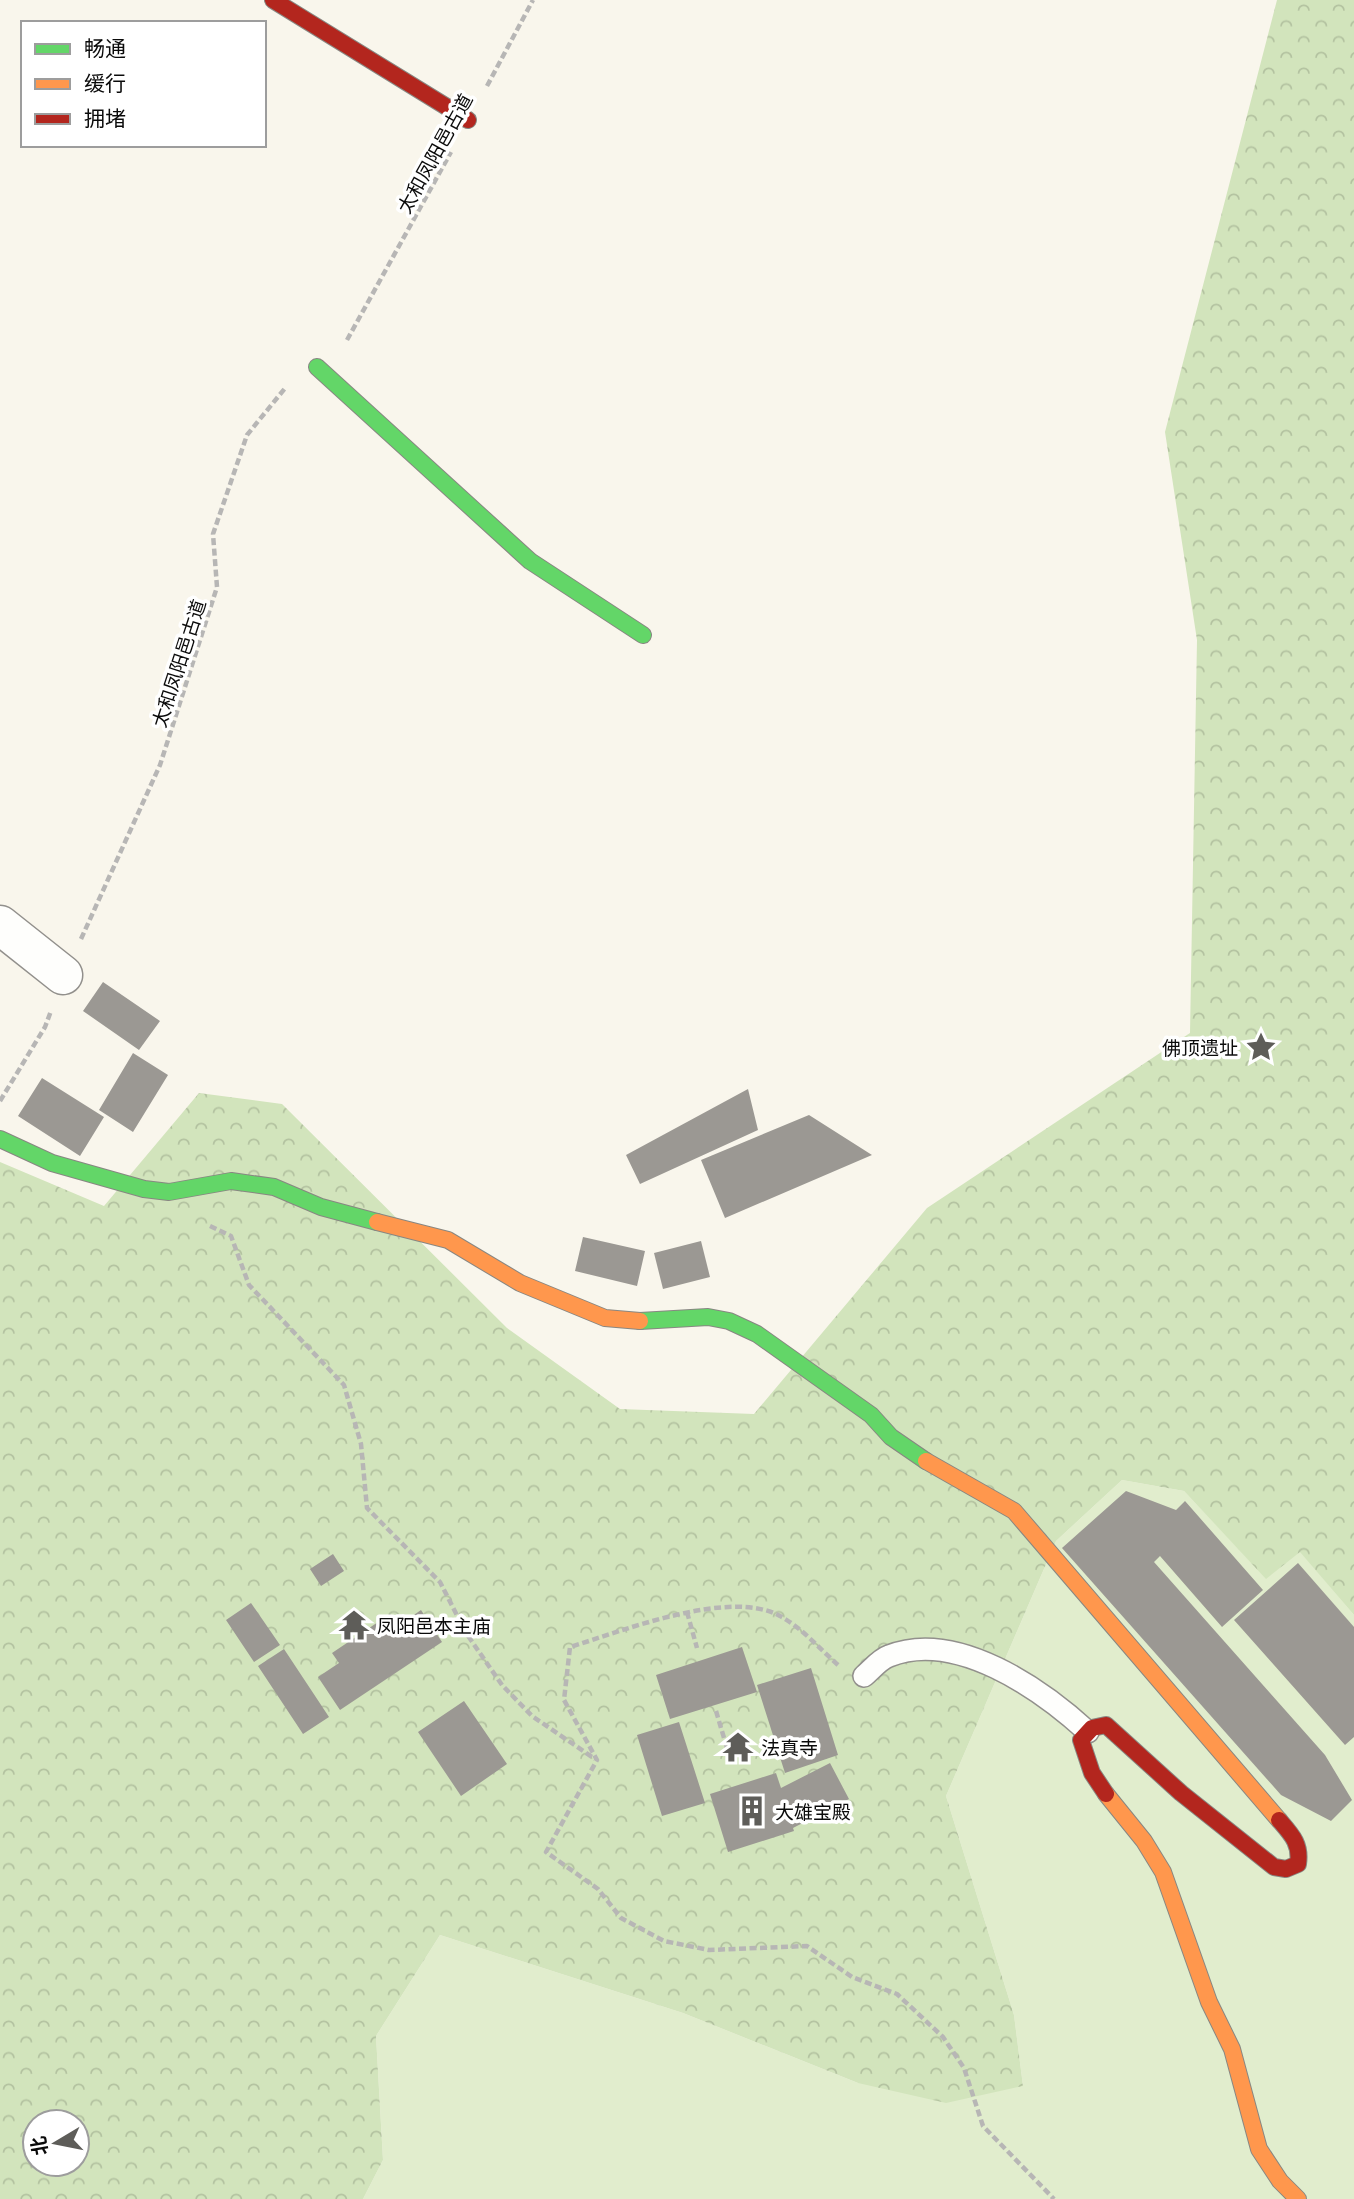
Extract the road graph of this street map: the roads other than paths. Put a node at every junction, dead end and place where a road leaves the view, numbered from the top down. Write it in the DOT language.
graph roads {
  1 [pos="273,0"];
  2 [pos="468,120"];
  3 [pos="317,367"];
  4 [pos="643,635"];
  5 [pos="0,926"];
  6 [pos="63,975"];
  7 [pos="0,1139"];
  8 [pos="864,1676"];
  9 [pos="1088,1732"];
  10 [pos="1297,2199"];
  1 -- 2 [label="street"];
  3 -- 4 [label="street"];
  5 -- 6 [label="street"];
  7 -- 9 [label="street"];
  8 -- 9 [label="lane"];
  9 -- 10 [label="street"];
}
